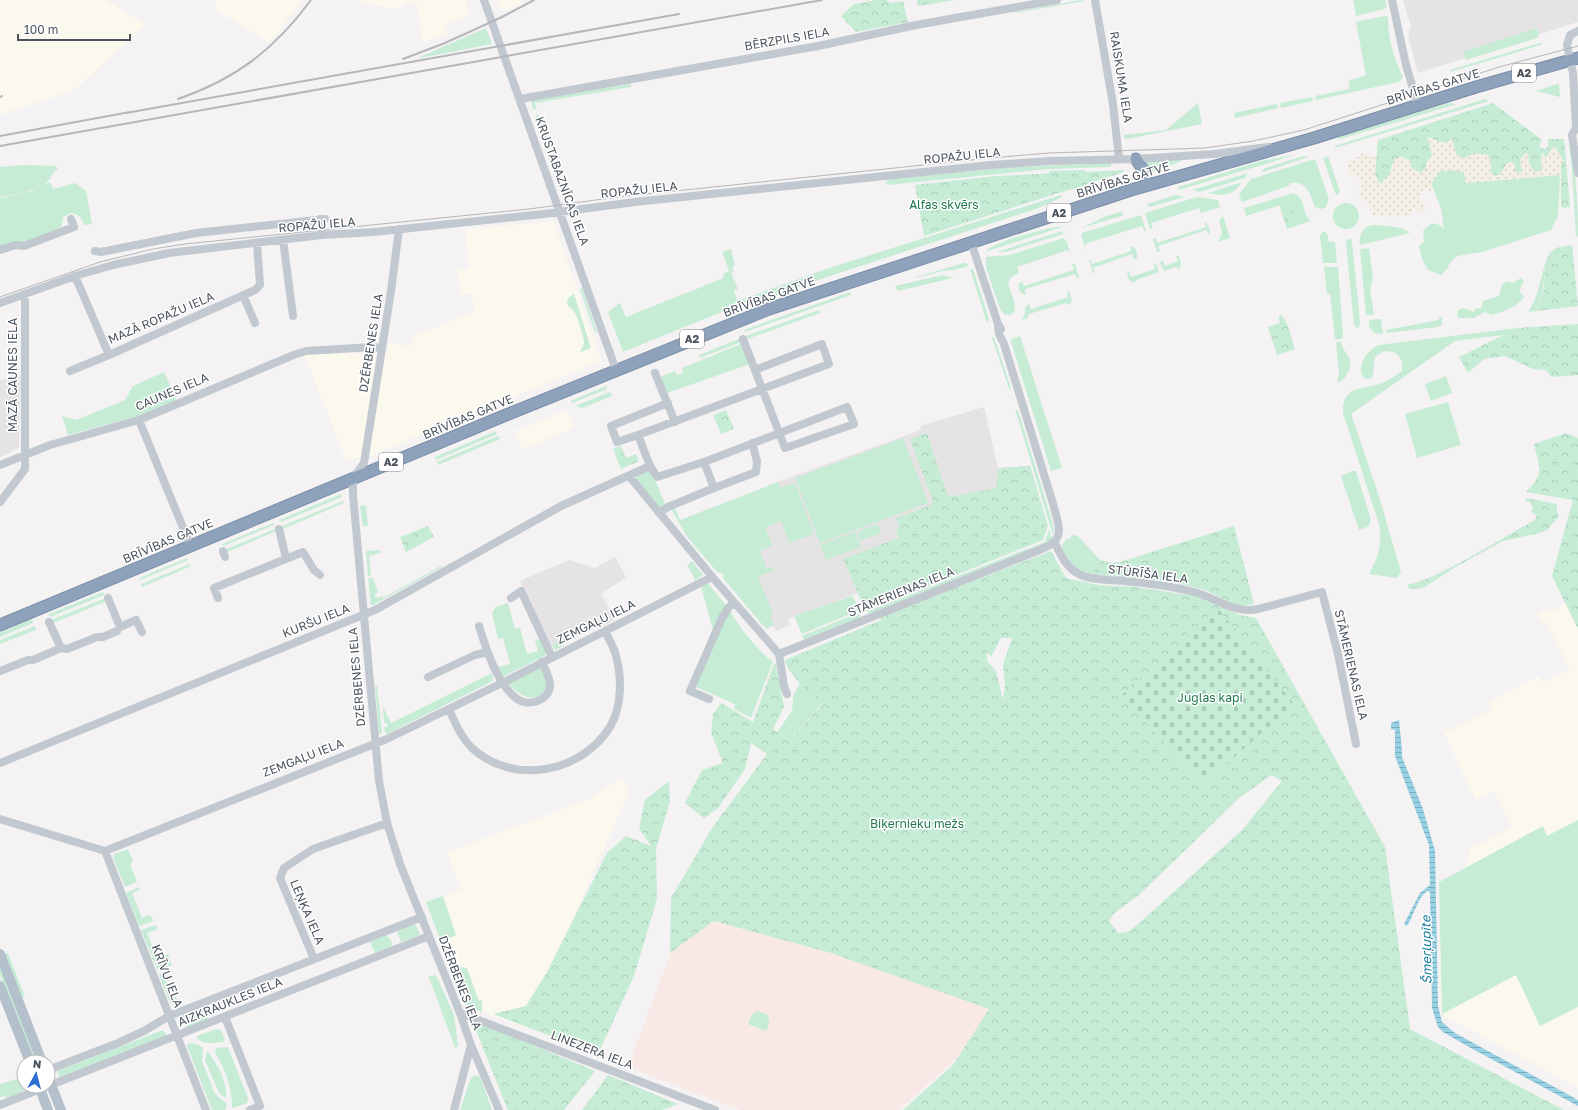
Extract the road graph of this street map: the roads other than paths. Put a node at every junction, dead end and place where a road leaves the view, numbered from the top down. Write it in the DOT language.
graph roads {
  1 [pos="484,0"];
  2 [pos="1057,0"];
  3 [pos="1095,0"];
  4 [pos="1392,0"];
  5 [pos="1578,31"];
  6 [pos="1575,59"];
  7 [pos="520,100"];
  8 [pos="1418,105"];
  9 [pos="1577,126"];
  10 [pos="1289,144"];
  11 [pos="1136,158"];
  12 [pos="1119,159"];
  13 [pos="1578,173"];
  14 [pos="1147,185"];
  15 [pos="560,211"];
  16 [pos="71,219"];
  17 [pos="398,229"];
  18 [pos="322,236"];
  19 [pos="284,240"];
  20 [pos="971,242"];
  21 [pos="257,243"];
  22 [pos="0,250"];
  23 [pos="95,251"];
  24 [pos="75,276"];
  25 [pos="23,295"];
  26 [pos="243,295"];
  27 [pos="0,303"];
  28 [pos="293,316"];
  29 [pos="255,324"];
  30 [pos="743,339"];
  31 [pos="381,348"];
  32 [pos="109,355"];
  33 [pos="616,370"];
  34 [pos="755,370"];
  35 [pos="70,371"];
  36 [pos="655,373"];
  37 [pos="762,388"];
  38 [pos="668,403"];
  39 [pos="138,420"];
  40 [pos="675,422"];
  41 [pos="779,432"];
  42 [pos="638,435"];
  43 [pos="752,443"];
  44 [pos="26,455"];
  45 [pos="704,462"];
  46 [pos="0,465"];
  47 [pos="650,466"];
  48 [pos="629,476"];
  49 [pos="353,478"];
  50 [pos="714,488"];
  51 [pos="0,502"];
  52 [pos="659,513"];
  53 [pos="279,529"];
  54 [pos="1055,543"];
  55 [pos="190,545"];
  56 [pos="286,558"];
  57 [pos="320,575"];
  58 [pos="712,577"];
  59 [pos="1322,592"];
  60 [pos="108,598"];
  61 [pos="218,598"];
  62 [pos="511,598"];
  63 [pos="734,603"];
  64 [pos="364,615"];
  65 [pos="49,622"];
  66 [pos="0,625"];
  67 [pos="479,626"];
  68 [pos="117,631"];
  69 [pos="605,631"];
  70 [pos="142,632"];
  71 [pos="61,648"];
  72 [pos="487,652"];
  73 [pos="779,654"];
  74 [pos="552,657"];
  75 [pos="542,662"];
  76 [pos="0,671"];
  77 [pos="428,677"];
  78 [pos="502,683"];
  79 [pos="787,694"];
  80 [pos="709,699"];
  81 [pos="449,709"];
  82 [pos="376,743"];
  83 [pos="1356,744"];
  84 [pos="0,762"];
  85 [pos="0,819"];
  86 [pos="387,823"];
  87 [pos="105,851"];
  88 [pos="422,917"];
  89 [pos="429,936"];
  90 [pos="0,954"];
  91 [pos="314,959"];
  92 [pos="0,986"];
  93 [pos="460,1013"];
  94 [pos="169,1016"];
  95 [pos="225,1017"];
  96 [pos="177,1036"];
  97 [pos="471,1045"];
  98 [pos="27,1054"];
  99 [pos="39,1054"];
  100 [pos="56,1067"];
  101 [pos="56,1079"];
  102 [pos="24,1094"];
  103 [pos="42,1094"];
  104 [pos="55,1094"];
  105 [pos="698,1104"];
  106 [pos="0,1105"];
  107 [pos="48,1110"];
  108 [pos="61,1110"];
  109 [pos="206,1110"];
  110 [pos="250,1110"];
  111 [pos="454,1110"];
  112 [pos="498,1110"];
  113 [pos="691,1110"];
  114 [pos="715,1110"];
  1 -- 7 [label="street, KRUSTABAZNĪCAS IELA"];
  2 -- 7 [label="street, BĒRZPILS IELA"];
  3 -- 12 [label="street, RAISKUMA IELA"];
  4 -- 8 [label="street"];
  5 -- 6 [label="street"];
  6 -- 8 [label="highway, BRĪVĪBAS GATVE / A2"];
  6 -- 9 [label="street"];
  7 -- 15 [label="street, KRUSTABAZNĪCAS IELA"];
  8 -- 10 [label="highway, BRĪVĪBAS GATVE / A2"];
  9 -- 13 [label="street"];
  10 -- 11 [label="street, ROPAŽU IELA"];
  10 -- 14 [label="highway, BRĪVĪBAS GATVE / A2"];
  11 -- 12 [label="street, ROPAŽU IELA"];
  11 -- 14 [label="highway"];
  12 -- 15 [label="street, ROPAŽU IELA"];
  14 -- 20 [label="highway, BRĪVĪBAS GATVE / A2"];
  15 -- 17 [label="street, ROPAŽU IELA"];
  15 -- 33 [label="street, KRUSTABAZNĪCAS IELA"];
  16 -- 22 [label="street"];
  17 -- 18 [label="street, ROPAŽU IELA"];
  17 -- 31 [label="street, DZĒRBENES IELA"];
  18 -- 19 [label="street, ROPAŽU IELA"];
  18 -- 23 [label="street, ROPAŽU IELA"];
  19 -- 21 [label="street, ROPAŽU IELA"];
  19 -- 28 [label="street"];
  20 -- 33 [label="highway, BRĪVĪBAS GATVE / A2"];
  20 -- 54 [label="street"];
  21 -- 24 [label="street, ROPAŽU IELA"];
  21 -- 26 [label="street, MAZĀ ROPAŽU IELA"];
  24 -- 25 [label="street, ROPAŽU IELA"];
  24 -- 32 [label="street, MAZĀ ROPAŽU IELA"];
  25 -- 27 [label="street, ROPAŽU IELA"];
  25 -- 44 [label="street, MAZĀ CAUNES IELA"];
  26 -- 29 [label="street"];
  26 -- 32 [label="street, MAZĀ ROPAŽU IELA"];
  30 -- 34 [label="street"];
  31 -- 39 [label="street, CAUNES IELA"];
  31 -- 49 [label="street, DZĒRBENES IELA"];
  32 -- 35 [label="street"];
  33 -- 49 [label="highway, BRĪVĪBAS GATVE / A2"];
  34 -- 37 [label="street"];
  34 -- 37 [label="street"];
  36 -- 38 [label="street"];
  37 -- 40 [label="street"];
  37 -- 41 [label="street"];
  38 -- 40 [label="street"];
  38 -- 42 [label="street"];
  39 -- 44 [label="street, CAUNES IELA"];
  39 -- 55 [label="street"];
  40 -- 42 [label="street"];
  41 -- 41 [label="street"];
  41 -- 43 [label="street"];
  42 -- 47 [label="street"];
  43 -- 45 [label="street"];
  43 -- 50 [label="street"];
  44 -- 46 [label="street, CAUNES IELA"];
  44 -- 51 [label="street"];
  45 -- 47 [label="street"];
  45 -- 50 [label="street"];
  47 -- 48 [label="street, KURŠU IELA"];
  48 -- 52 [label="street"];
  48 -- 64 [label="street, KURŠU IELA"];
  49 -- 55 [label="highway, BRĪVĪBAS GATVE / A2"];
  49 -- 64 [label="street, DZĒRBENES IELA"];
  50 -- 52 [label="street"];
  52 -- 58 [label="street"];
  53 -- 56 [label="street"];
  54 -- 59 [label="street, STŪRĪŠA IELA"];
  54 -- 73 [label="street, STĀMERIENAS IELA"];
  55 -- 66 [label="highway, BRĪVĪBAS GATVE / A2"];
  56 -- 57 [label="street"];
  56 -- 61 [label="street"];
  58 -- 63 [label="street"];
  58 -- 69 [label="street, ZEMGAĻU IELA"];
  59 -- 83 [label="street, STĀMERIENAS IELA"];
  60 -- 70 [label="street"];
  62 -- 74 [label="street"];
  63 -- 73 [label="street"];
  63 -- 80 [label="street"];
  64 -- 82 [label="street, DZĒRBENES IELA"];
  64 -- 84 [label="street, KURŠU IELA"];
  65 -- 71 [label="street"];
  67 -- 72 [label="street"];
  68 -- 71 [label="street"];
  69 -- 74 [label="street, ZEMGAĻU IELA"];
  69 -- 81 [label="street"];
  71 -- 76 [label="street"];
  72 -- 77 [label="street"];
  72 -- 78 [label="street"];
  73 -- 79 [label="street"];
  74 -- 75 [label="street, ZEMGAĻU IELA"];
  75 -- 78 [label="street, ZEMGAĻU IELA"];
  75 -- 78 [label="street"];
  78 -- 81 [label="street, ZEMGAĻU IELA"];
  81 -- 82 [label="street, ZEMGAĻU IELA"];
  82 -- 86 [label="street, DZĒRBENES IELA"];
  82 -- 87 [label="street, ZEMGAĻU IELA"];
  85 -- 87 [label="street"];
  86 -- 88 [label="street, DZĒRBENES IELA"];
  86 -- 91 [label="street, LEŅĶA IELA"];
  87 -- 94 [label="street, KRĪVU IELA"];
  88 -- 89 [label="street, DZĒRBENES IELA"];
  88 -- 91 [label="street, AIZKRAUKLES IELA"];
  89 -- 93 [label="street, DZĒRBENES IELA"];
  89 -- 95 [label="street, AIZKRAUKLES IELA"];
  90 -- 99 [label="main road"];
  91 -- 94 [label="street, AIZKRAUKLES IELA"];
  92 -- 98 [label="main road"];
  93 -- 97 [label="street, DZĒRBENES IELA"];
  93 -- 105 [label="street, LINEZERA IELA"];
  94 -- 96 [label="street, KRĪVU IELA"];
  94 -- 100 [label="street, AIZKRAUKLES IELA"];
  95 -- 96 [label="street, AIZKRAUKLES IELA"];
  95 -- 110 [label="street"];
  96 -- 101 [label="street, AIZKRAUKLES IELA"];
  96 -- 109 [label="street, KRĪVU IELA"];
  97 -- 111 [label="street, DZĒRBENES IELA"];
  97 -- 112 [label="street"];
  102 -- 106 [label="street, AIZKRAUKLES IELA"];
  103 -- 107 [label="main road"];
  104 -- 108 [label="main road"];
  105 -- 113 [label="street"];
  105 -- 114 [label="street, LINEZERA IELA"];
}
